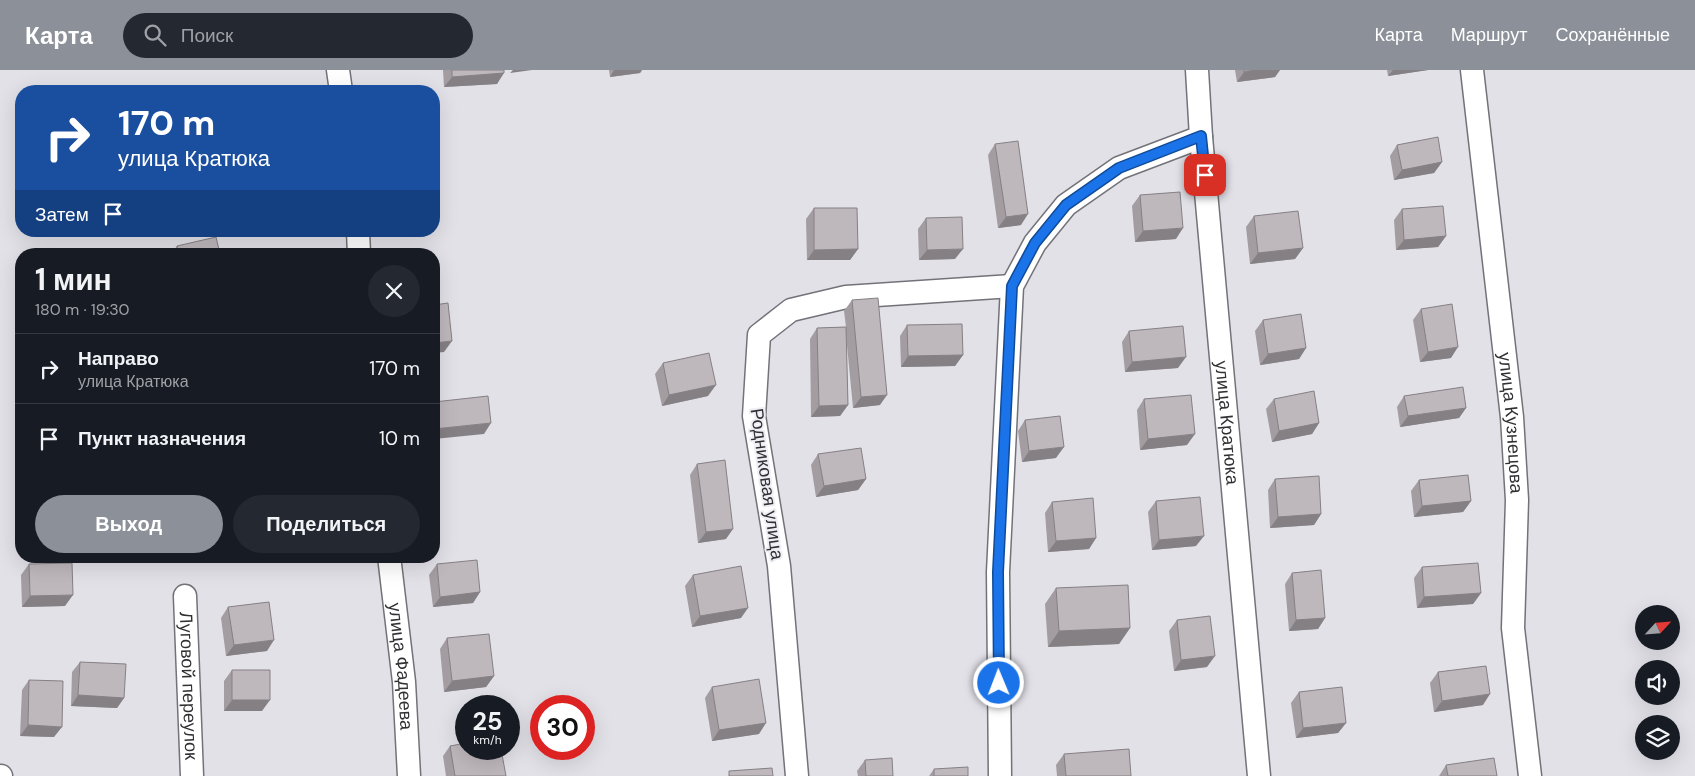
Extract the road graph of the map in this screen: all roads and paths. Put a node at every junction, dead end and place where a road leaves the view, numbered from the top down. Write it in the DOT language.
graph roads {
  1 [pos="338,70"];
  2 [pos="1197,70"];
  3 [pos="1472,70"];
  4 [pos="340,85"];
  5 [pos="1201,136"];
  6 [pos="1012,286"];
  7 [pos="390,563"];
  8 [pos="185,596"];
  9 [pos="192,776"];
  10 [pos="409,776"];
  11 [pos="796,776"];
  12 [pos="1000,776"];
  13 [pos="1259,776"];
  14 [pos="1530,776"];
  1 -- 4 [label="street"];
  2 -- 5 [label="street, улица Кратюка"];
  3 -- 14 [label="street, улица Кузнецова"];
  5 -- 6 [label="street"];
  5 -- 13 [label="street, улица Кратюка"];
  6 -- 11 [label="street, Родниковая улица"];
  6 -- 12 [label="street"];
  7 -- 10 [label="street, улица Фадеева"];
  8 -- 9 [label="street, Луговой переулок"];
}
